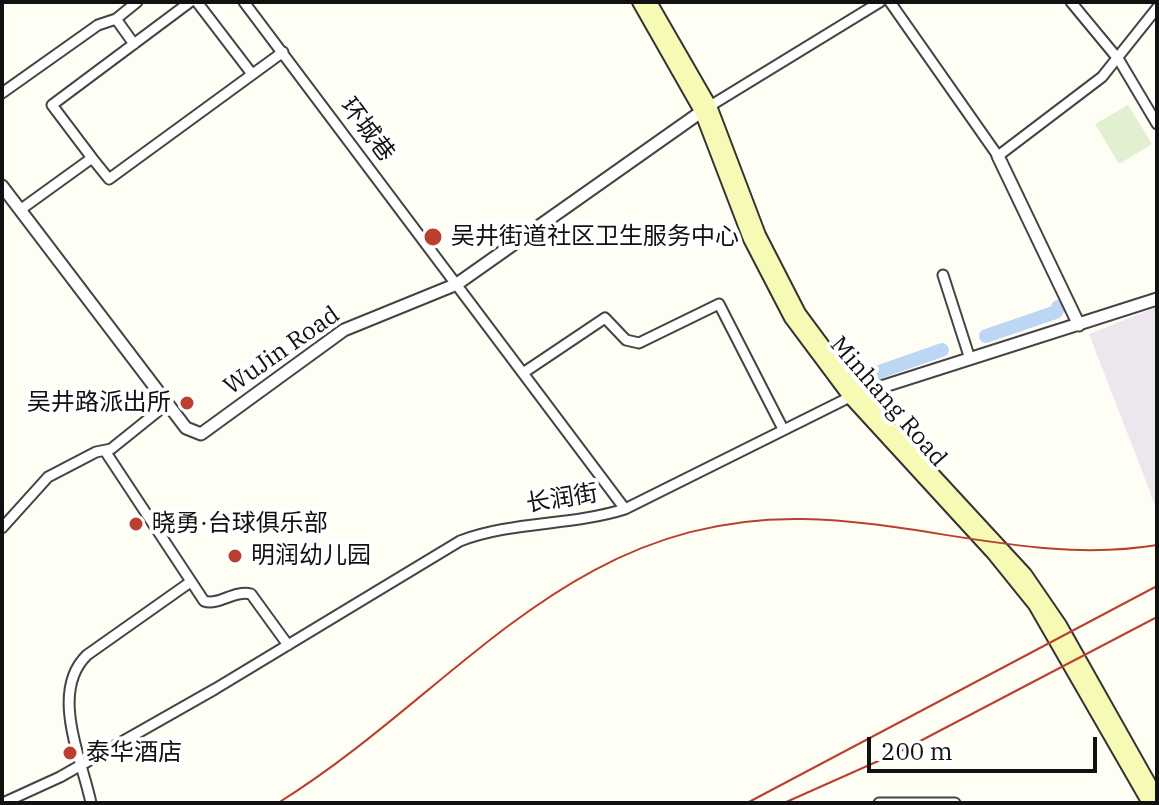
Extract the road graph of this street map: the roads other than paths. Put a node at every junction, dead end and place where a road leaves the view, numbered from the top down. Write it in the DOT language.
graph roads {
  1 [pos="137,2"];
  2 [pos="190,2"];
  3 [pos="197,2"];
  4 [pos="244,2"];
  5 [pos="639,2"];
  6 [pos="650,2"];
  7 [pos="880,2"];
  8 [pos="890,2"];
  9 [pos="1071,2"];
  10 [pos="1157,8"];
  11 [pos="116,19"];
  12 [pos="134,44"];
  13 [pos="283,52"];
  14 [pos="1119,60"];
  15 [pos="252,74"];
  16 [pos="2,93"];
  17 [pos="705,108"];
  18 [pos="1157,124"];
  19 [pos="998,156"];
  20 [pos="92,158"];
  21 [pos="2,186"];
  22 [pos="20,210"];
  23 [pos="943,275"];
  24 [pos="457,284"];
  25 [pos="1157,299"];
  26 [pos="1079,325"];
  27 [pos="970,359"];
  28 [pos="523,373"];
  29 [pos="855,395"];
  30 [pos="167,404"];
  31 [pos="783,429"];
  32 [pos="105,451"];
  33 [pos="625,509"];
  34 [pos="2,528"];
  35 [pos="189,583"];
  36 [pos="288,645"];
  37 [pos="83,764"];
  38 [pos="1157,797"];
  39 [pos="3,803"];
  40 [pos="91,803"];
  41 [pos="879,803"];
  42 [pos="955,803"];
  43 [pos="1149,803"];
  1 -- 11 [label="street"];
  2 -- 12 [label="street"];
  3 -- 15 [label="street"];
  4 -- 13 [label="street, 环城巷"];
  5 -- 17 [label="main road, Minhang Road"];
  6 -- 17 [label="main road, Minhang Road"];
  7 -- 17 [label="street"];
  8 -- 19 [label="street"];
  9 -- 14 [label="street"];
  10 -- 14 [label="street"];
  11 -- 12 [label="street"];
  11 -- 16 [label="street"];
  12 -- 20 [label="street"];
  13 -- 15 [label="street"];
  13 -- 24 [label="street, 环城巷"];
  14 -- 18 [label="street"];
  14 -- 19 [label="street"];
  15 -- 20 [label="street"];
  17 -- 24 [label="street, WuJin Road"];
  17 -- 29 [label="main road, Minhang Road"];
  19 -- 26 [label="street"];
  20 -- 22 [label="street"];
  21 -- 22 [label="street, WuJin Road"];
  22 -- 30 [label="street, WuJin Road"];
  23 -- 27 [label="street"];
  24 -- 28 [label="street, 环城巷"];
  24 -- 30 [label="street, WuJin Road"];
  25 -- 26 [label="street, 长润街"];
  26 -- 27 [label="street, 长润街"];
  27 -- 29 [label="street, 长润街"];
  28 -- 31 [label="street"];
  28 -- 33 [label="street, 环城巷"];
  29 -- 31 [label="street, 长润街"];
  29 -- 38 [label="main road, Minhang Road"];
  29 -- 43 [label="main road, Minhang Road"];
  30 -- 32 [label="street"];
  31 -- 33 [label="street, 长润街"];
  32 -- 34 [label="street"];
  32 -- 35 [label="street"];
  33 -- 36 [label="street, 长润街"];
  35 -- 36 [label="street"];
  35 -- 37 [label="street"];
  36 -- 37 [label="street, 长润街"];
  37 -- 39 [label="street, 长润街"];
  37 -- 40 [label="street"];
  41 -- 42 [label="street"];
}
